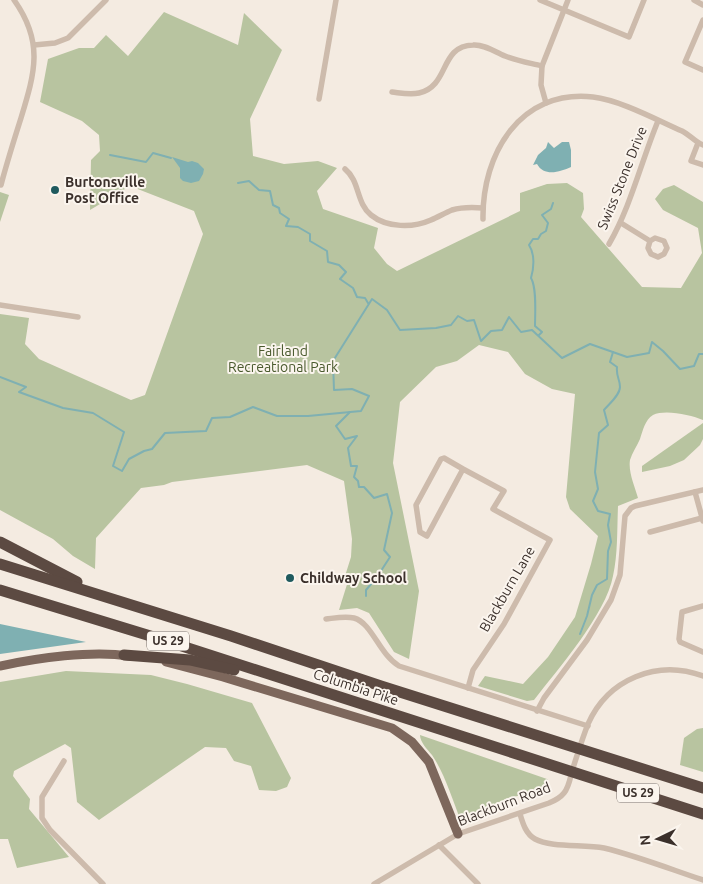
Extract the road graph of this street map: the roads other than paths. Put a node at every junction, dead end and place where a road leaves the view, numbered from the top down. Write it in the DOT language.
graph roads {
  1 [pos="14,0"];
  2 [pos="106,0"];
  3 [pos="336,0"];
  4 [pos="540,0"];
  5 [pos="568,0"];
  6 [pos="644,0"];
  7 [pos="694,0"];
  8 [pos="703,5"];
  9 [pos="564,10"];
  10 [pos="703,20"];
  11 [pos="34,45"];
  12 [pos="542,66"];
  13 [pos="703,70"];
  14 [pos="392,92"];
  15 [pos="318,99"];
  16 [pos="546,103"];
  17 [pos="658,121"];
  18 [pos="700,144"];
  19 [pos="703,165"];
  20 [pos="345,169"];
  21 [pos="1,185"];
  22 [pos="483,208"];
  23 [pos="483,219"];
  24 [pos="621,223"];
  25 [pos="650,241"];
  26 [pos="609,244"];
  27 [pos="0,305"];
  28 [pos="78,317"];
  29 [pos="463,469"];
  30 [pos="703,490"];
  31 [pos="695,492"];
  32 [pos="702,520"];
  33 [pos="650,532"];
  34 [pos="0,542"];
  35 [pos="0,564"];
  36 [pos="0,590"];
  37 [pos="122,603"];
  38 [pos="703,606"];
  39 [pos="326,619"];
  40 [pos="703,652"];
  41 [pos="124,655"];
  42 [pos="0,666"];
  43 [pos="703,676"];
  44 [pos="468,688"];
  45 [pos="334,696"];
  46 [pos="537,711"];
  47 [pos="588,726"];
  48 [pos="581,748"];
  49 [pos="64,761"];
  50 [pos="572,772"];
  51 [pos="703,788"];
  52 [pos="520,814"];
  53 [pos="703,814"];
  54 [pos="458,834"];
  55 [pos="439,845"];
  56 [pos="703,880"];
  57 [pos="104,884"];
  58 [pos="374,884"];
  59 [pos="478,884"];
  1 -- 11 [label="street"];
  2 -- 11 [label="street"];
  3 -- 15 [label="street"];
  4 -- 9 [label="street"];
  5 -- 9 [label="street"];
  6 -- 9 [label="street"];
  7 -- 8 [label="street"];
  9 -- 12 [label="street"];
  10 -- 13 [label="street"];
  11 -- 21 [label="street"];
  12 -- 14 [label="street"];
  12 -- 16 [label="street"];
  16 -- 17 [label="street"];
  16 -- 22 [label="street"];
  17 -- 18 [label="street"];
  17 -- 24 [label="street, Swiss Stone Drive"];
  18 -- 19 [label="street"];
  20 -- 22 [label="street"];
  22 -- 23 [label="street"];
  24 -- 25 [label="street"];
  24 -- 26 [label="street, Swiss Stone Drive"];
  27 -- 28 [label="street"];
  29 -- 29 [label="street, Blackburn Lane"];
  29 -- 44 [label="street, Blackburn Lane"];
  30 -- 31 [label="street"];
  31 -- 32 [label="street"];
  31 -- 46 [label="street"];
  32 -- 33 [label="street"];
  34 -- 37 [label="highway"];
  35 -- 37 [label="highway, Columbia Pike / US 29"];
  36 -- 45 [label="highway, Columbia Pike / US 29"];
  37 -- 48 [label="highway, Columbia Pike / US 29"];
  38 -- 40 [label="street"];
  39 -- 44 [label="street"];
  41 -- 42 [label="main road"];
  41 -- 45 [label="highway"];
  41 -- 54 [label="main road"];
  43 -- 47 [label="street, Blackburn Road"];
  44 -- 46 [label="street"];
  45 -- 50 [label="highway, Columbia Pike / US 29"];
  46 -- 47 [label="street"];
  47 -- 48 [label="street, Blackburn Road"];
  48 -- 50 [label="street, Blackburn Road"];
  48 -- 51 [label="highway, Columbia Pike / US 29"];
  49 -- 57 [label="street"];
  50 -- 52 [label="street, Blackburn Road"];
  50 -- 53 [label="highway, Columbia Pike / US 29"];
  52 -- 54 [label="street, Blackburn Road"];
  52 -- 56 [label="street"];
  54 -- 55 [label="street, Blackburn Road"];
  55 -- 58 [label="street, Blackburn Road"];
  55 -- 59 [label="street"];
}
